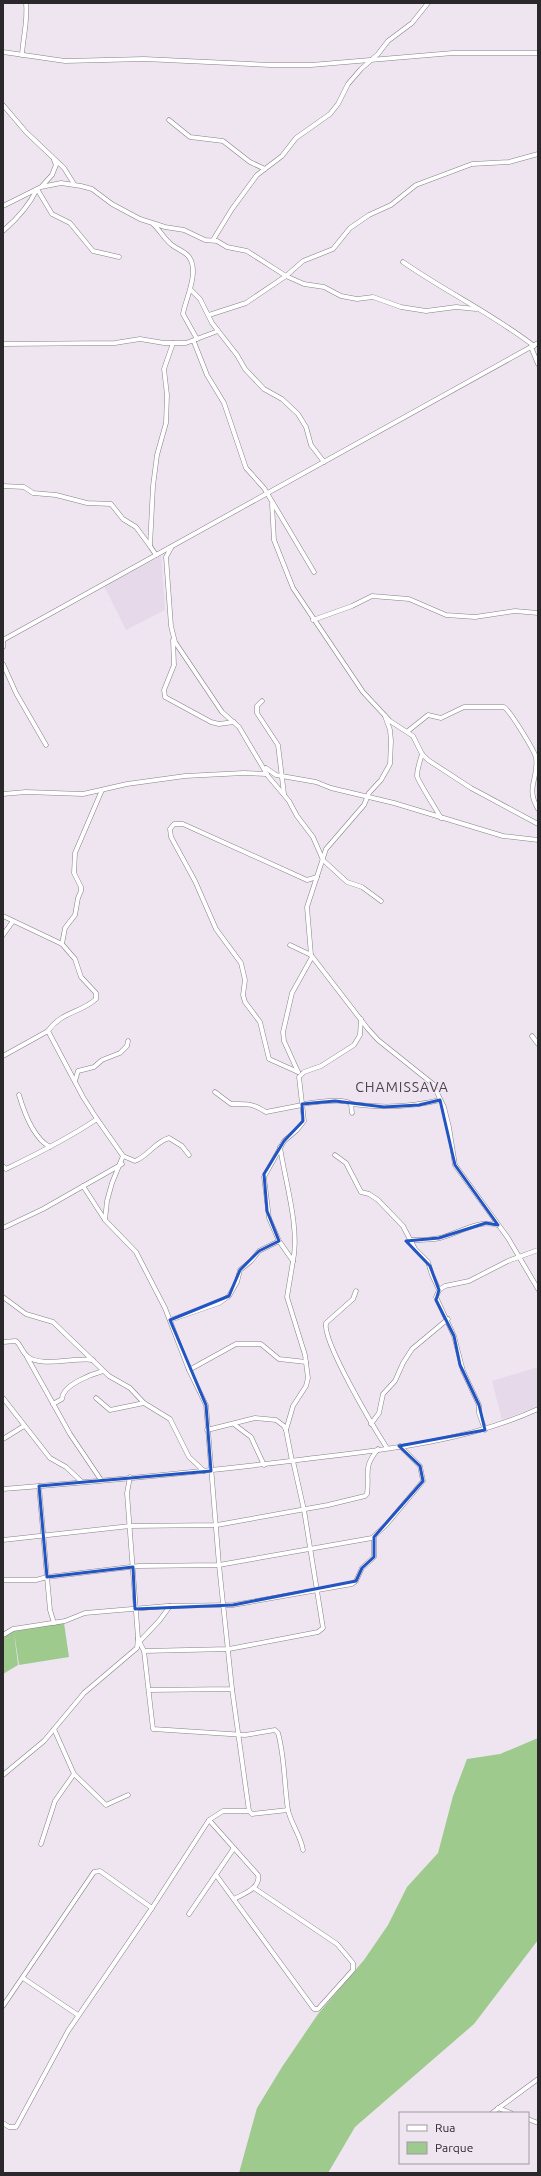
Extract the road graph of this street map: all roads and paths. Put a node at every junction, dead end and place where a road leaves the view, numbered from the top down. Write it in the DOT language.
graph roads {
  1 [pos="26,3"];
  2 [pos="428,3"];
  3 [pos="3,52"];
  4 [pos="538,53"];
  5 [pos="22,55"];
  6 [pos="369,60"];
  7 [pos="3,104"];
  8 [pos="169,120"];
  9 [pos="538,154"];
  10 [pos="53,158"];
  11 [pos="264,169"];
  12 [pos="74,184"];
  13 [pos="39,188"];
  14 [pos="3,206"];
  15 [pos="151,223"];
  16 [pos="3,231"];
  17 [pos="213,240"];
  18 [pos="119,257"];
  19 [pos="403,262"];
  20 [pos="286,276"];
  21 [pos="191,290"];
  22 [pos="476,309"];
  23 [pos="209,315"];
  24 [pos="218,331"];
  25 [pos="196,341"];
  26 [pos="173,343"];
  27 [pos="3,344"];
  28 [pos="534,345"];
  29 [pos="538,364"];
  30 [pos="324,462"];
  31 [pos="3,486"];
  32 [pos="264,488"];
  33 [pos="273,490"];
  34 [pos="266,494"];
  35 [pos="272,504"];
  36 [pos="150,546"];
  37 [pos="172,546"];
  38 [pos="158,554"];
  39 [pos="166,557"];
  40 [pos="314,572"];
  41 [pos="538,613"];
  42 [pos="313,620"];
  43 [pos="173,639"];
  44 [pos="3,640"];
  45 [pos="3,647"];
  46 [pos="3,664"];
  47 [pos="262,701"];
  48 [pos="385,716"];
  49 [pos="234,722"];
  50 [pos="408,731"];
  51 [pos="46,745"];
  52 [pos="422,754"];
  53 [pos="262,765"];
  54 [pos="267,774"];
  55 [pos="281,776"];
  56 [pos="102,790"];
  57 [pos="3,794"];
  58 [pos="285,796"];
  59 [pos="368,796"];
  60 [pos="538,809"];
  61 [pos="441,818"];
  62 [pos="538,824"];
  63 [pos="538,840"];
  64 [pos="323,860"];
  65 [pos="317,877"];
  66 [pos="381,901"];
  67 [pos="3,916"];
  68 [pos="14,920"];
  69 [pos="3,935"];
  70 [pos="62,944"];
  71 [pos="290,945"];
  72 [pos="312,956"];
  73 [pos="361,1019"];
  74 [pos="48,1032"];
  75 [pos="532,1036"];
  76 [pos="128,1041"];
  77 [pos="538,1044"];
  78 [pos="3,1056"];
  79 [pos="298,1072"];
  80 [pos="299,1077"];
  81 [pos="75,1082"];
  82 [pos="215,1092"];
  83 [pos="19,1095"];
  84 [pos="440,1100"];
  85 [pos="302,1104"];
  86 [pos="351,1104"];
  87 [pos="352,1113"];
  88 [pos="97,1118"];
  89 [pos="50,1147"];
  90 [pos="280,1147"];
  91 [pos="189,1155"];
  92 [pos="336,1155"];
  93 [pos="123,1156"];
  94 [pos="122,1164"];
  95 [pos="4,1168"];
  96 [pos="82,1186"];
  97 [pos="105,1220"];
  98 [pos="498,1225"];
  99 [pos="3,1228"];
  100 [pos="411,1240"];
  101 [pos="279,1241"];
  102 [pos="538,1250"];
  103 [pos="520,1258"];
  104 [pos="293,1261"];
  105 [pos="538,1289"];
  106 [pos="439,1290"];
  107 [pos="356,1292"];
  108 [pos="3,1297"];
  109 [pos="448,1319"];
  110 [pos="170,1320"];
  111 [pos="3,1342"];
  112 [pos="27,1357"];
  113 [pos="93,1360"];
  114 [pos="306,1362"];
  115 [pos="189,1370"];
  116 [pos="103,1371"];
  117 [pos="3,1398"];
  118 [pos="96,1398"];
  119 [pos="144,1402"];
  120 [pos="53,1404"];
  121 [pos="538,1409"];
  122 [pos="371,1424"];
  123 [pos="235,1425"];
  124 [pos="24,1426"];
  125 [pos="208,1430"];
  126 [pos="286,1430"];
  127 [pos="485,1430"];
  128 [pos="3,1439"];
  129 [pos="400,1446"];
  130 [pos="387,1448"];
  131 [pos="378,1449"];
  132 [pos="292,1461"];
  133 [pos="264,1465"];
  134 [pos="204,1471"];
  135 [pos="211,1471"];
  136 [pos="130,1477"];
  137 [pos="101,1480"];
  138 [pos="81,1481"];
  139 [pos="39,1486"];
  140 [pos="3,1489"];
  141 [pos="304,1510"];
  142 [pos="217,1524"];
  143 [pos="130,1526"];
  144 [pos="43,1535"];
  145 [pos="374,1537"];
  146 [pos="3,1540"];
  147 [pos="309,1550"];
  148 [pos="219,1565"];
  149 [pos="133,1567"];
  150 [pos="47,1577"];
  151 [pos="3,1580"];
  152 [pos="316,1590"];
  153 [pos="170,1606"];
  154 [pos="224,1606"];
  155 [pos="135,1609"];
  156 [pos="54,1623"];
  157 [pos="3,1635"];
  158 [pos="139,1640"];
  159 [pos="229,1649"];
  160 [pos="144,1651"];
  161 [pos="232,1689"];
  162 [pos="149,1690"];
  163 [pos="54,1729"];
  164 [pos="239,1735"];
  165 [pos="74,1774"];
  166 [pos="3,1775"];
  167 [pos="128,1795"];
  168 [pos="288,1810"];
  169 [pos="249,1811"];
  170 [pos="209,1820"];
  171 [pos="41,1844"];
  172 [pos="234,1848"];
  173 [pos="304,1850"];
  174 [pos="216,1875"];
  175 [pos="254,1888"];
  176 [pos="234,1899"];
  177 [pos="152,1908"];
  178 [pos="189,1914"];
  179 [pos="23,1978"];
  180 [pos="3,2006"];
  181 [pos="78,2015"];
  182 [pos="538,2079"];
  183 [pos="498,2108"];
  184 [pos="493,2112"];
  185 [pos="508,2112"];
  186 [pos="3,2123"];
  1 -- 5 [label="street"];
  2 -- 6 [label="street"];
  3 -- 5 [label="street"];
  4 -- 6 [label="street"];
  5 -- 6 [label="street"];
  6 -- 11 [label="street"];
  7 -- 10 [label="street"];
  8 -- 11 [label="street"];
  9 -- 20 [label="street"];
  10 -- 12 [label="street"];
  10 -- 13 [label="street"];
  11 -- 17 [label="street"];
  12 -- 13 [label="street"];
  12 -- 15 [label="street"];
  13 -- 14 [label="street"];
  13 -- 16 [label="street"];
  13 -- 18 [label="street"];
  15 -- 17 [label="street"];
  15 -- 21 [label="street"];
  17 -- 20 [label="street"];
  19 -- 22 [label="street"];
  20 -- 22 [label="street"];
  20 -- 23 [label="street"];
  21 -- 23 [label="street"];
  21 -- 25 [label="street"];
  22 -- 28 [label="street"];
  23 -- 24 [label="street"];
  24 -- 25 [label="street"];
  24 -- 30 [label="street"];
  25 -- 26 [label="street"];
  25 -- 32 [label="street"];
  26 -- 27 [label="street"];
  26 -- 36 [label="street"];
  28 -- 29 [label="street"];
  28 -- 30 [label="street"];
  30 -- 33 [label="street"];
  31 -- 36 [label="street"];
  32 -- 33 [label="street"];
  32 -- 34 [label="street"];
  33 -- 34 [label="street"];
  34 -- 35 [label="street"];
  34 -- 37 [label="street"];
  35 -- 40 [label="street"];
  35 -- 42 [label="street"];
  36 -- 38 [label="street"];
  37 -- 38 [label="street"];
  37 -- 39 [label="street"];
  38 -- 39 [label="street"];
  38 -- 44 [label="street"];
  39 -- 43 [label="street"];
  41 -- 42 [label="street"];
  42 -- 48 [label="street"];
  43 -- 49 [label="street"];
  43 -- 49 [label="street"];
  44 -- 45 [label="street"];
  46 -- 51 [label="street"];
  47 -- 55 [label="street"];
  48 -- 50 [label="street"];
  48 -- 59 [label="street"];
  49 -- 53 [label="street"];
  50 -- 52 [label="street"];
  50 -- 60 [label="street"];
  52 -- 61 [label="street"];
  52 -- 62 [label="street"];
  53 -- 54 [label="street"];
  53 -- 55 [label="street"];
  54 -- 56 [label="street"];
  54 -- 58 [label="street"];
  55 -- 58 [label="street"];
  55 -- 59 [label="street"];
  56 -- 57 [label="street"];
  56 -- 70 [label="street"];
  58 -- 64 [label="street"];
  59 -- 61 [label="street"];
  59 -- 64 [label="street"];
  61 -- 63 [label="street"];
  64 -- 65 [label="street"];
  64 -- 66 [label="street"];
  65 -- 72 [label="street"];
  65 -- 79 [label="street"];
  67 -- 68 [label="street"];
  68 -- 69 [label="street"];
  68 -- 70 [label="street"];
  70 -- 74 [label="street"];
  71 -- 72 [label="street"];
  72 -- 73 [label="street"];
  72 -- 79 [label="street"];
  73 -- 80 [label="street"];
  73 -- 84 [label="street"];
  74 -- 78 [label="street"];
  74 -- 81 [label="street"];
  75 -- 77 [label="street"];
  76 -- 81 [label="street"];
  79 -- 80 [label="street"];
  80 -- 85 [label="street"];
  81 -- 88 [label="street"];
  82 -- 85 [label="street"];
  83 -- 89 [label="street"];
  84 -- 86 [label="street"];
  84 -- 98 [label="street"];
  85 -- 86 [label="street"];
  85 -- 90 [label="street"];
  86 -- 87 [label="street"];
  88 -- 89 [label="street"];
  88 -- 93 [label="street"];
  89 -- 95 [label="street"];
  90 -- 101 [label="street"];
  90 -- 104 [label="street"];
  91 -- 93 [label="street"];
  92 -- 100 [label="street"];
  93 -- 94 [label="street"];
  94 -- 96 [label="street"];
  94 -- 97 [label="street"];
  96 -- 97 [label="street"];
  96 -- 99 [label="street"];
  97 -- 110 [label="street"];
  98 -- 100 [label="street"];
  98 -- 103 [label="street"];
  100 -- 106 [label="street"];
  101 -- 104 [label="street"];
  101 -- 110 [label="street"];
  102 -- 103 [label="street"];
  103 -- 105 [label="street"];
  103 -- 106 [label="street"];
  104 -- 114 [label="street"];
  106 -- 109 [label="street"];
  107 -- 122 [label="street"];
  108 -- 113 [label="street"];
  109 -- 122 [label="street"];
  109 -- 127 [label="street"];
  110 -- 115 [label="street"];
  111 -- 112 [label="street"];
  112 -- 113 [label="street"];
  112 -- 120 [label="street"];
  113 -- 116 [label="street"];
  114 -- 115 [label="street"];
  114 -- 126 [label="street"];
  115 -- 125 [label="street"];
  116 -- 119 [label="street"];
  116 -- 120 [label="street"];
  117 -- 124 [label="street"];
  118 -- 119 [label="street"];
  119 -- 134 [label="street"];
  120 -- 137 [label="street"];
  121 -- 127 [label="street"];
  122 -- 130 [label="street"];
  123 -- 125 [label="street"];
  123 -- 126 [label="street"];
  123 -- 133 [label="street"];
  124 -- 128 [label="street"];
  124 -- 138 [label="street"];
  125 -- 135 [label="street"];
  126 -- 132 [label="street"];
  127 -- 129 [label="street"];
  129 -- 130 [label="street"];
  129 -- 145 [label="street"];
  130 -- 131 [label="street"];
  131 -- 132 [label="street"];
  131 -- 141 [label="street"];
  132 -- 133 [label="street"];
  132 -- 141 [label="street"];
  133 -- 135 [label="street"];
  134 -- 135 [label="street"];
  134 -- 136 [label="street"];
  135 -- 142 [label="street"];
  136 -- 137 [label="street"];
  136 -- 143 [label="street"];
  137 -- 138 [label="street"];
  138 -- 139 [label="street"];
  139 -- 140 [label="street"];
  139 -- 144 [label="street"];
  141 -- 142 [label="street"];
  141 -- 147 [label="street"];
  142 -- 143 [label="street"];
  142 -- 148 [label="street"];
  143 -- 144 [label="street"];
  143 -- 149 [label="street"];
  144 -- 146 [label="street"];
  144 -- 150 [label="street"];
  145 -- 147 [label="street"];
  145 -- 152 [label="street"];
  147 -- 148 [label="street"];
  147 -- 152 [label="street"];
  148 -- 149 [label="street"];
  148 -- 154 [label="street"];
  149 -- 150 [label="street"];
  149 -- 155 [label="street"];
  150 -- 151 [label="street"];
  150 -- 156 [label="street"];
  152 -- 154 [label="street"];
  152 -- 159 [label="street"];
  153 -- 154 [label="street"];
  153 -- 155 [label="street"];
  153 -- 158 [label="street"];
  154 -- 159 [label="street"];
  155 -- 156 [label="street"];
  155 -- 158 [label="street"];
  156 -- 157 [label="street"];
  158 -- 160 [label="street"];
  158 -- 163 [label="street"];
  159 -- 160 [label="street"];
  159 -- 161 [label="street"];
  160 -- 162 [label="street"];
  161 -- 162 [label="street"];
  161 -- 164 [label="street"];
  162 -- 164 [label="street"];
  163 -- 165 [label="street"];
  163 -- 166 [label="street"];
  164 -- 168 [label="street"];
  164 -- 169 [label="street"];
  165 -- 167 [label="street"];
  165 -- 171 [label="street"];
  168 -- 169 [label="street"];
  168 -- 173 [label="street"];
  169 -- 170 [label="street"];
  170 -- 172 [label="street"];
  170 -- 177 [label="street"];
  172 -- 174 [label="street"];
  172 -- 175 [label="street"];
  174 -- 176 [label="street"];
  174 -- 178 [label="street"];
  175 -- 176 [label="street"];
  175 -- 176 [label="street"];
  177 -- 179 [label="street"];
  177 -- 181 [label="street"];
  179 -- 180 [label="street"];
  179 -- 181 [label="street"];
  181 -- 186 [label="street"];
  182 -- 183 [label="street"];
  183 -- 184 [label="street"];
  183 -- 185 [label="street"];
}
